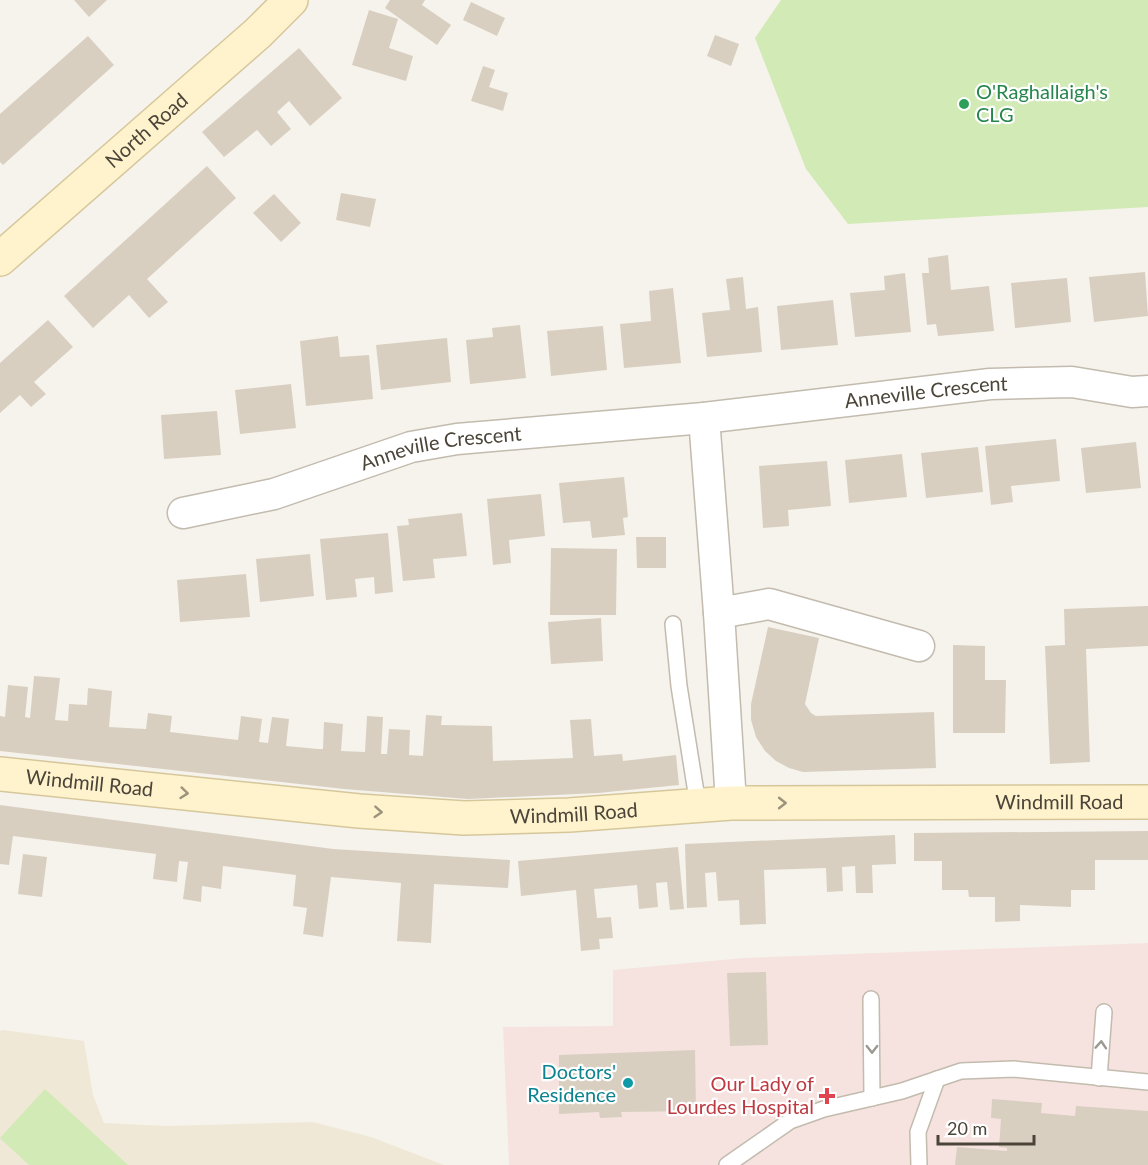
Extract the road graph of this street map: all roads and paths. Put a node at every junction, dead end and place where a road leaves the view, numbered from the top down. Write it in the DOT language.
graph roads {
  1 [pos="291,0"];
  2 [pos="0,259"];
  3 [pos="1148,391"];
  4 [pos="704,418"];
  5 [pos="183,513"];
  6 [pos="719,613"];
  7 [pos="673,624"];
  8 [pos="919,646"];
  9 [pos="0,774"];
  10 [pos="1148,802"];
  11 [pos="731,803"];
  12 [pos="698,805"];
  13 [pos="871,999"];
  14 [pos="1104,1012"];
  15 [pos="1099,1078"];
  16 [pos="937,1079"];
  17 [pos="1148,1082"];
  18 [pos="872,1098"];
  19 [pos="727,1165"];
  20 [pos="919,1165"];
  1 -- 2 [label="street, North Road"];
  3 -- 4 [label="street, Anneville Crescent"];
  4 -- 5 [label="street, Anneville Crescent"];
  4 -- 6 [label="street"];
  6 -- 8 [label="street"];
  6 -- 11 [label="street"];
  7 -- 12 [label="lane"];
  9 -- 12 [label="street, Windmill Road, one-way"];
  11 -- 10 [label="street, Windmill Road, one-way"];
  11 -- 12 [label="street, Windmill Road"];
  13 -- 18 [label="lane, one-way"];
  15 -- 14 [label="lane, one-way"];
  15 -- 16 [label="lane"];
  15 -- 17 [label="lane"];
  16 -- 18 [label="lane"];
  16 -- 20 [label="lane"];
  18 -- 19 [label="lane"];
}
